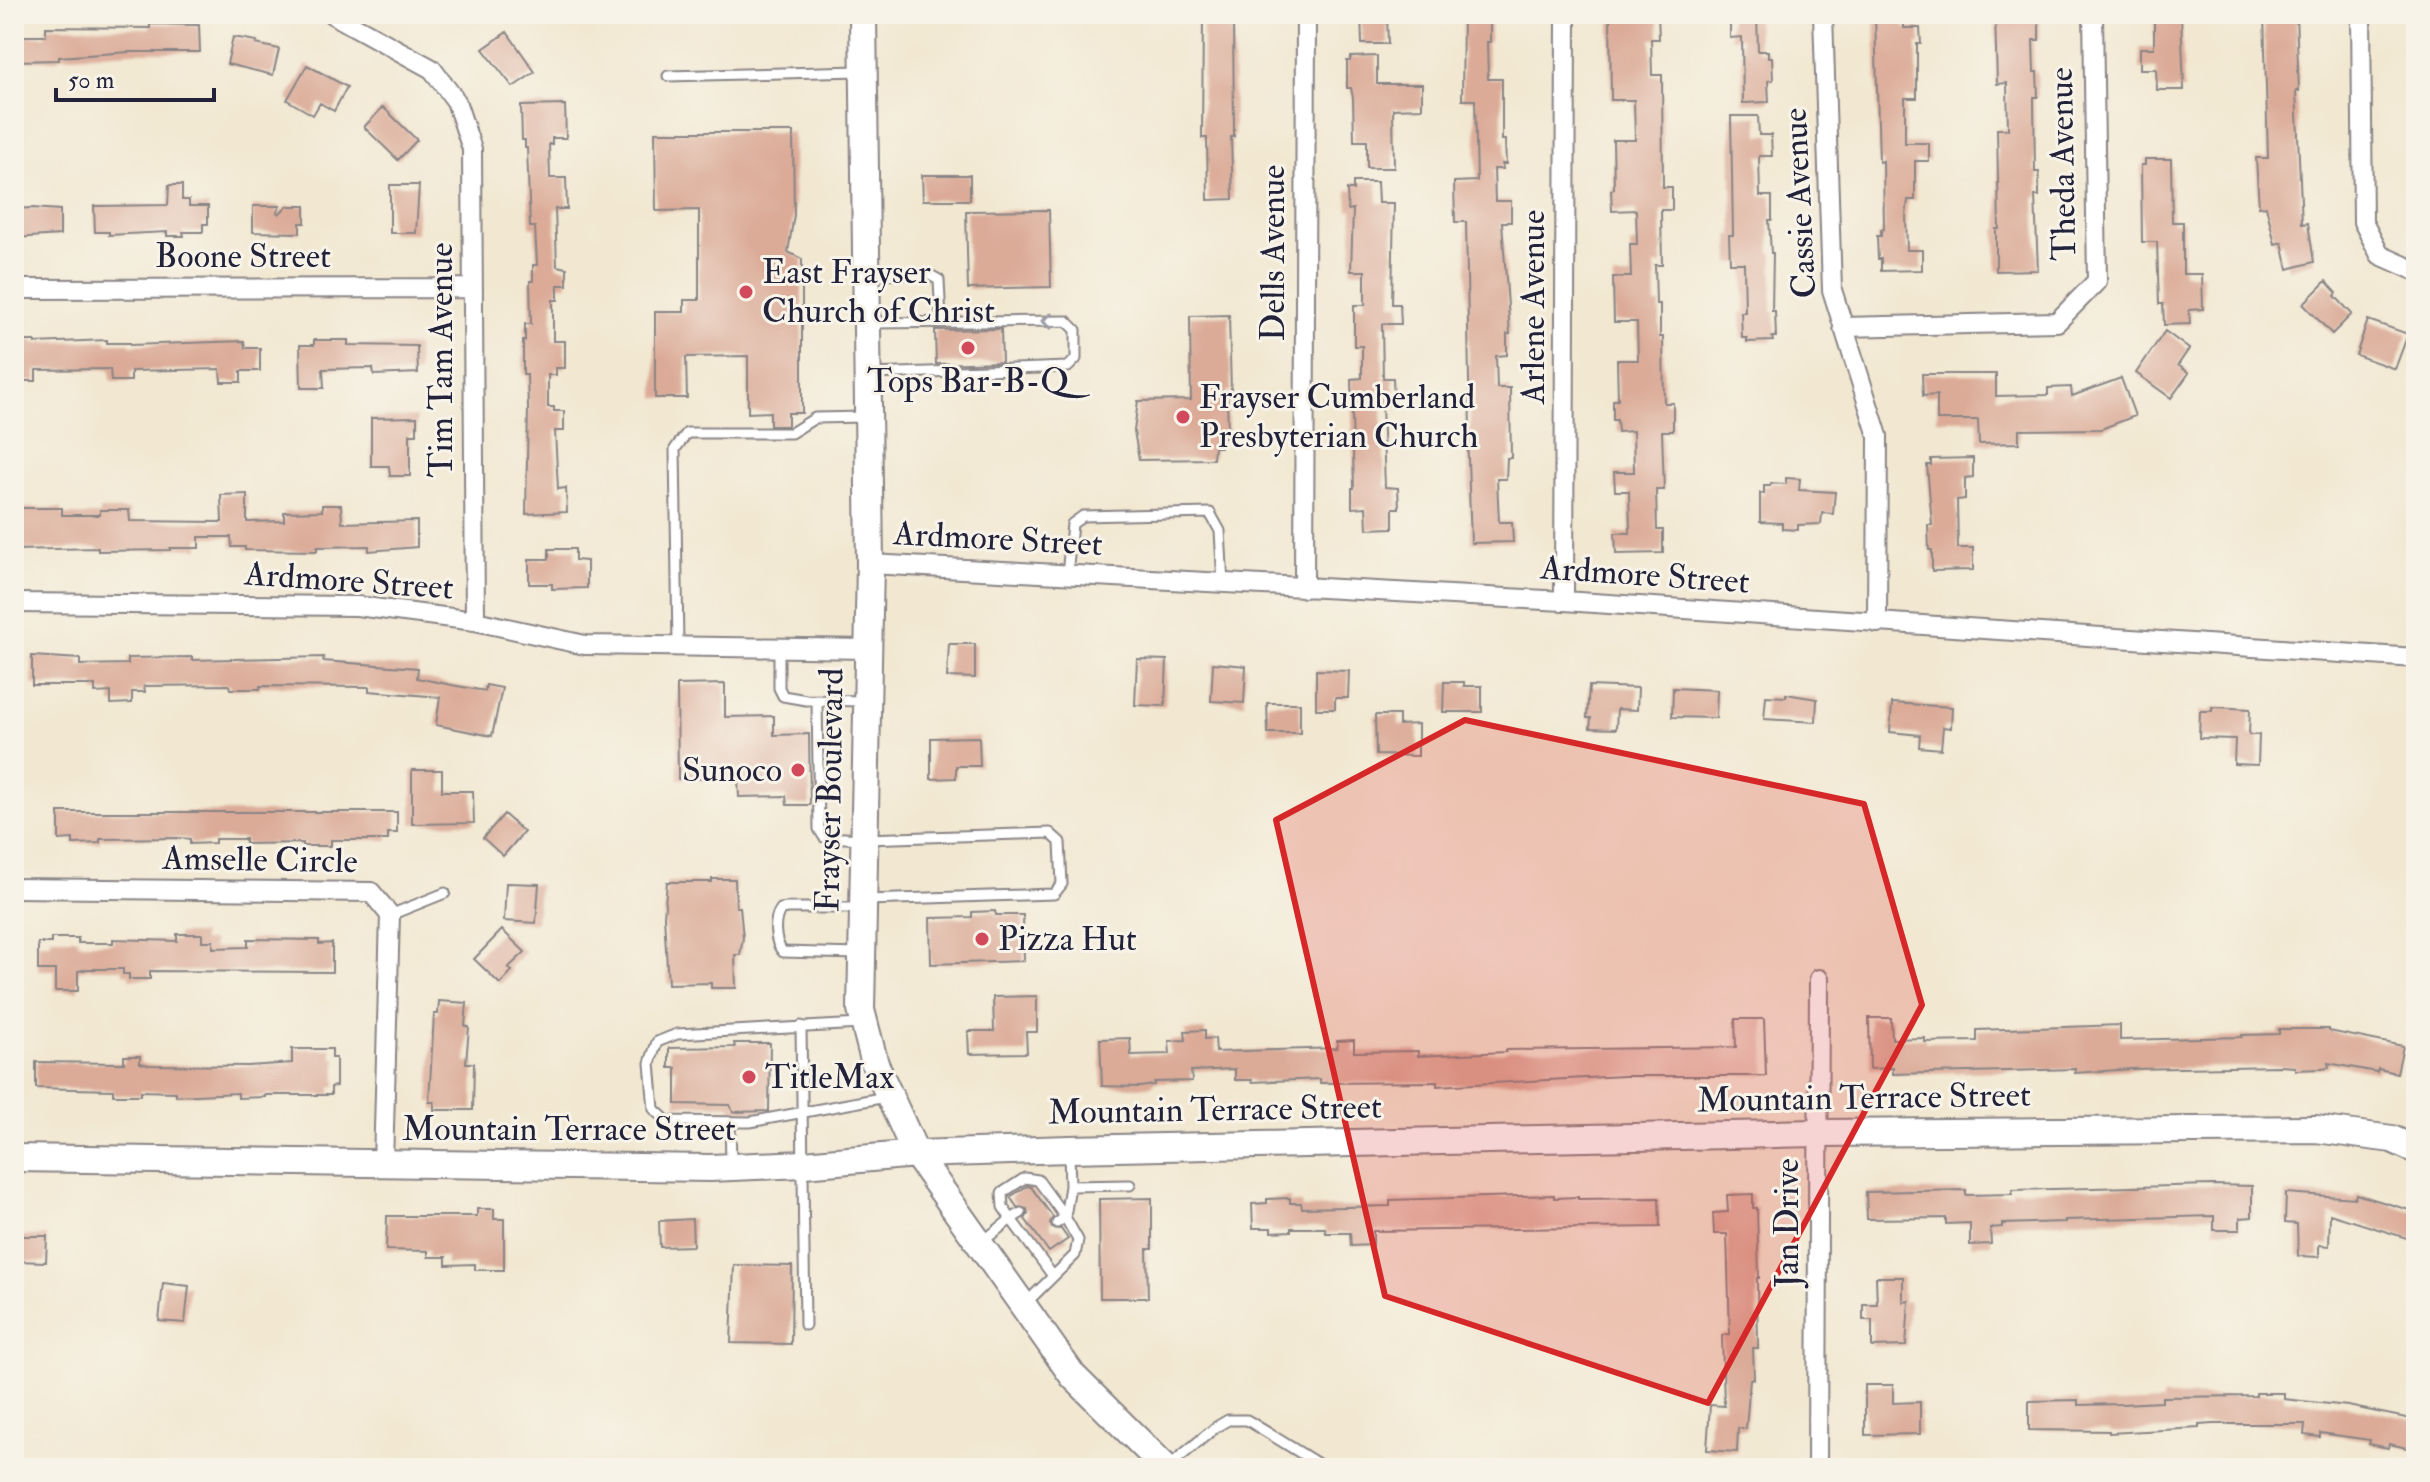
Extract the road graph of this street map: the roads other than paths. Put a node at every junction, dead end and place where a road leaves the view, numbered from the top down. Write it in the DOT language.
graph roads {
  1 [pos="332,14"];
  2 [pos="863,14"];
  3 [pos="1306,14"];
  4 [pos="1566,14"];
  5 [pos="1823,14"];
  6 [pos="2093,14"];
  7 [pos="2361,14"];
  8 [pos="864,71"];
  9 [pos="668,76"];
  10 [pos="2416,271"];
  11 [pos="866,276"];
  12 [pos="473,288"];
  13 [pos="14,289"];
  14 [pos="941,321"];
  15 [pos="867,323"];
  16 [pos="1843,327"];
  17 [pos="867,374"];
  18 [pos="868,417"];
  19 [pos="870,564"];
  20 [pos="1067,575"];
  21 [pos="1223,584"];
  22 [pos="1304,588"];
  23 [pos="1564,601"];
  24 [pos="14,603"];
  25 [pos="475,621"];
  26 [pos="1877,623"];
  27 [pos="678,646"];
  28 [pos="779,647"];
  29 [pos="869,649"];
  30 [pos="2416,658"];
  31 [pos="817,700"];
  32 [pos="868,702"];
  33 [pos="865,839"];
  34 [pos="14,888"];
  35 [pos="445,893"];
  36 [pos="863,904"];
  37 [pos="390,915"];
  38 [pos="863,954"];
  39 [pos="1819,979"];
  40 [pos="865,1023"];
  41 [pos="801,1026"];
  42 [pos="890,1096"];
  43 [pos="803,1112"];
  44 [pos="730,1122"];
  45 [pos="1819,1133"];
  46 [pos="1069,1149"];
  47 [pos="2416,1150"];
  48 [pos="916,1154"];
  49 [pos="14,1158"];
  50 [pos="383,1164"];
  51 [pos="804,1164"];
  52 [pos="731,1167"];
  53 [pos="1130,1185"];
  54 [pos="1070,1186"];
  55 [pos="1021,1213"];
  56 [pos="1011,1219"];
  57 [pos="1061,1220"];
  58 [pos="1038,1237"];
  59 [pos="979,1244"];
  60 [pos="1028,1244"];
  61 [pos="1053,1276"];
  62 [pos="1023,1306"];
  63 [pos="805,1325"];
  64 [pos="1166,1468"];
  65 [pos="1325,1468"];
  66 [pos="1817,1468"];
  1 -- 12 [label="street, Tim Tam Avenue"];
  2 -- 8 [label="street, Frayser Boulevard"];
  3 -- 22 [label="street, Dells Avenue"];
  4 -- 23 [label="street, Arlene Avenue"];
  5 -- 16 [label="street, Cassie Avenue"];
  6 -- 16 [label="street, Theda Avenue"];
  7 -- 10 [label="street"];
  8 -- 9 [label="lane"];
  8 -- 11 [label="street, Frayser Boulevard"];
  11 -- 14 [label="lane"];
  11 -- 15 [label="street, Frayser Boulevard"];
  12 -- 13 [label="street, Boone Street"];
  12 -- 25 [label="street, Tim Tam Avenue"];
  14 -- 15 [label="lane"];
  17 -- 14 [label="lane, one-way"];
  15 -- 17 [label="street, Frayser Boulevard"];
  16 -- 26 [label="street, Cassie Avenue"];
  17 -- 18 [label="street, Frayser Boulevard"];
  18 -- 19 [label="street, Frayser Boulevard"];
  18 -- 27 [label="lane"];
  19 -- 20 [label="street, Ardmore Street"];
  19 -- 29 [label="street, Frayser Boulevard"];
  20 -- 21 [label="street, Ardmore Street"];
  20 -- 21 [label="lane"];
  21 -- 22 [label="street, Ardmore Street"];
  22 -- 23 [label="street, Ardmore Street"];
  23 -- 26 [label="street, Ardmore Street"];
  24 -- 25 [label="street, Ardmore Street"];
  25 -- 27 [label="street, Ardmore Street"];
  26 -- 30 [label="street, Ardmore Street"];
  27 -- 28 [label="street, Ardmore Street"];
  28 -- 29 [label="street, Ardmore Street"];
  28 -- 31 [label="lane"];
  29 -- 32 [label="street, Frayser Boulevard"];
  31 -- 32 [label="lane"];
  31 -- 33 [label="lane"];
  32 -- 33 [label="street, Frayser Boulevard"];
  33 -- 36 [label="street, Frayser Boulevard"];
  33 -- 36 [label="lane"];
  34 -- 37 [label="street, Amselle Circle"];
  35 -- 37 [label="lane"];
  36 -- 38 [label="street, Frayser Boulevard"];
  36 -- 38 [label="lane"];
  37 -- 50 [label="street, Amselle Circle"];
  38 -- 40 [label="street, Frayser Boulevard"];
  39 -- 45 [label="street, Jan Drive"];
  40 -- 41 [label="lane"];
  40 -- 42 [label="street, Frayser Boulevard"];
  41 -- 43 [label="lane"];
  41 -- 44 [label="lane"];
  42 -- 43 [label="lane"];
  42 -- 48 [label="street, Frayser Boulevard"];
  43 -- 44 [label="lane"];
  43 -- 51 [label="lane"];
  44 -- 52 [label="lane"];
  45 -- 46 [label="street, Mountain Terrace Street"];
  45 -- 47 [label="street, Mountain Terrace Street"];
  45 -- 66 [label="street, Jan Drive"];
  46 -- 48 [label="street, Mountain Terrace Street"];
  46 -- 54 [label="lane"];
  48 -- 51 [label="street, Mountain Terrace Street"];
  48 -- 59 [label="street, Frayser Boulevard"];
  49 -- 50 [label="street, Mountain Terrace Street"];
  50 -- 52 [label="street, Mountain Terrace Street"];
  51 -- 52 [label="street, Mountain Terrace Street"];
  51 -- 63 [label="lane"];
  53 -- 54 [label="lane"];
  54 -- 57 [label="lane"];
  55 -- 56 [label="lane"];
  56 -- 57 [label="lane"];
  56 -- 59 [label="lane"];
  56 -- 60 [label="lane"];
  57 -- 61 [label="lane"];
  58 -- 60 [label="lane"];
  59 -- 62 [label="street, Frayser Boulevard"];
  60 -- 61 [label="lane"];
  61 -- 62 [label="lane"];
  62 -- 64 [label="street, Frayser Boulevard"];
  64 -- 65 [label="lane"];
}
